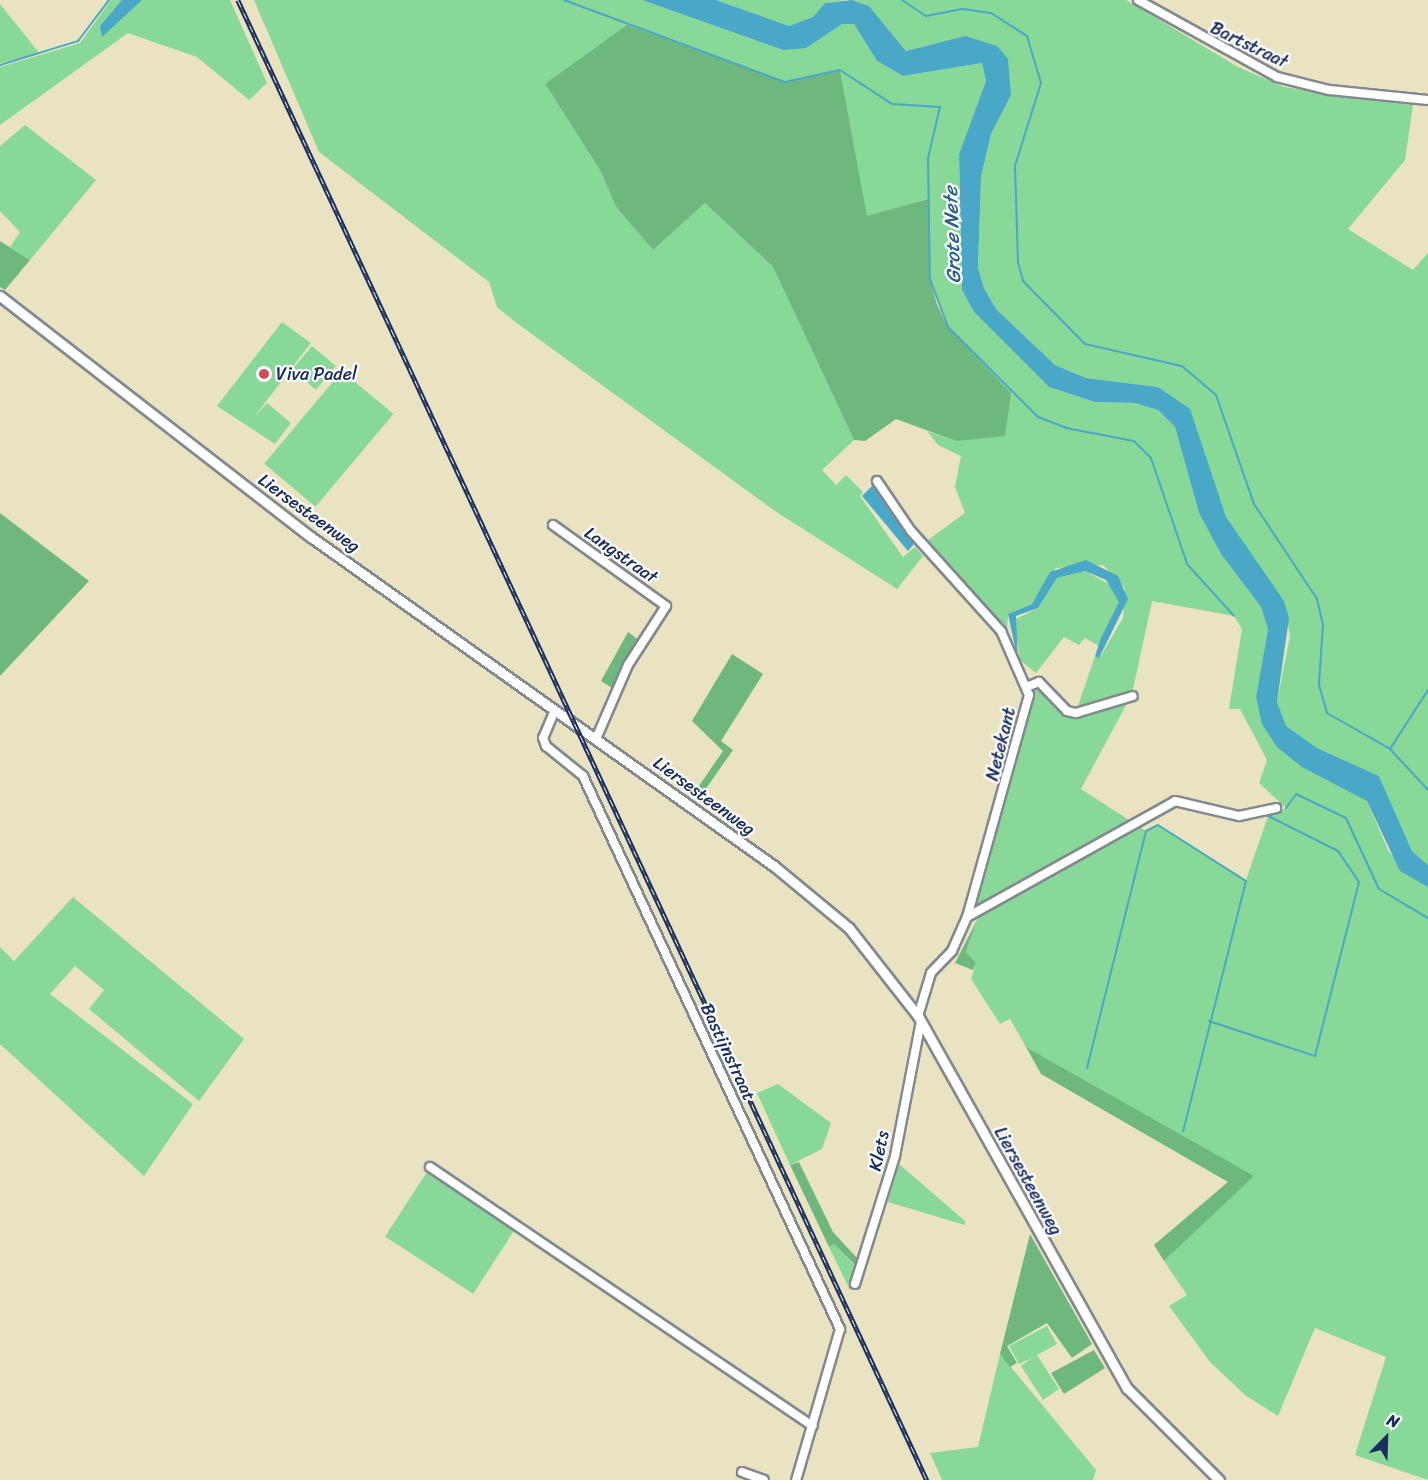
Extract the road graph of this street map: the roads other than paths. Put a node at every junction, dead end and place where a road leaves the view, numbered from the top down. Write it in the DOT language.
graph roads {
  1 [pos="1138,0"];
  2 [pos="1428,100"];
  3 [pos="0,296"];
  4 [pos="877,481"];
  5 [pos="553,525"];
  6 [pos="1026,687"];
  7 [pos="1133,696"];
  8 [pos="555,710"];
  9 [pos="596,739"];
  10 [pos="1276,808"];
  11 [pos="967,917"];
  12 [pos="920,1019"];
  13 [pos="430,1167"];
  14 [pos="855,1284"];
  15 [pos="813,1426"];
  16 [pos="742,1472"];
  17 [pos="764,1480"];
  18 [pos="796,1480"];
  19 [pos="1219,1480"];
  1 -- 2 [label="street, Bartstraat"];
  3 -- 8 [label="street, Liersesteenweg"];
  4 -- 6 [label="street, Netekant"];
  5 -- 9 [label="street, Langstraat"];
  6 -- 7 [label="street"];
  6 -- 11 [label="street, Netekant"];
  8 -- 9 [label="street, Liersesteenweg"];
  8 -- 15 [label="street, Bastijnstraat"];
  9 -- 12 [label="street, Liersesteenweg"];
  10 -- 11 [label="street"];
  11 -- 12 [label="street, Netekant"];
  12 -- 14 [label="street, Klets"];
  12 -- 19 [label="street, Liersesteenweg"];
  13 -- 15 [label="street"];
  15 -- 18 [label="street, Bastijnstraat"];
  16 -- 17 [label="street"];
}
